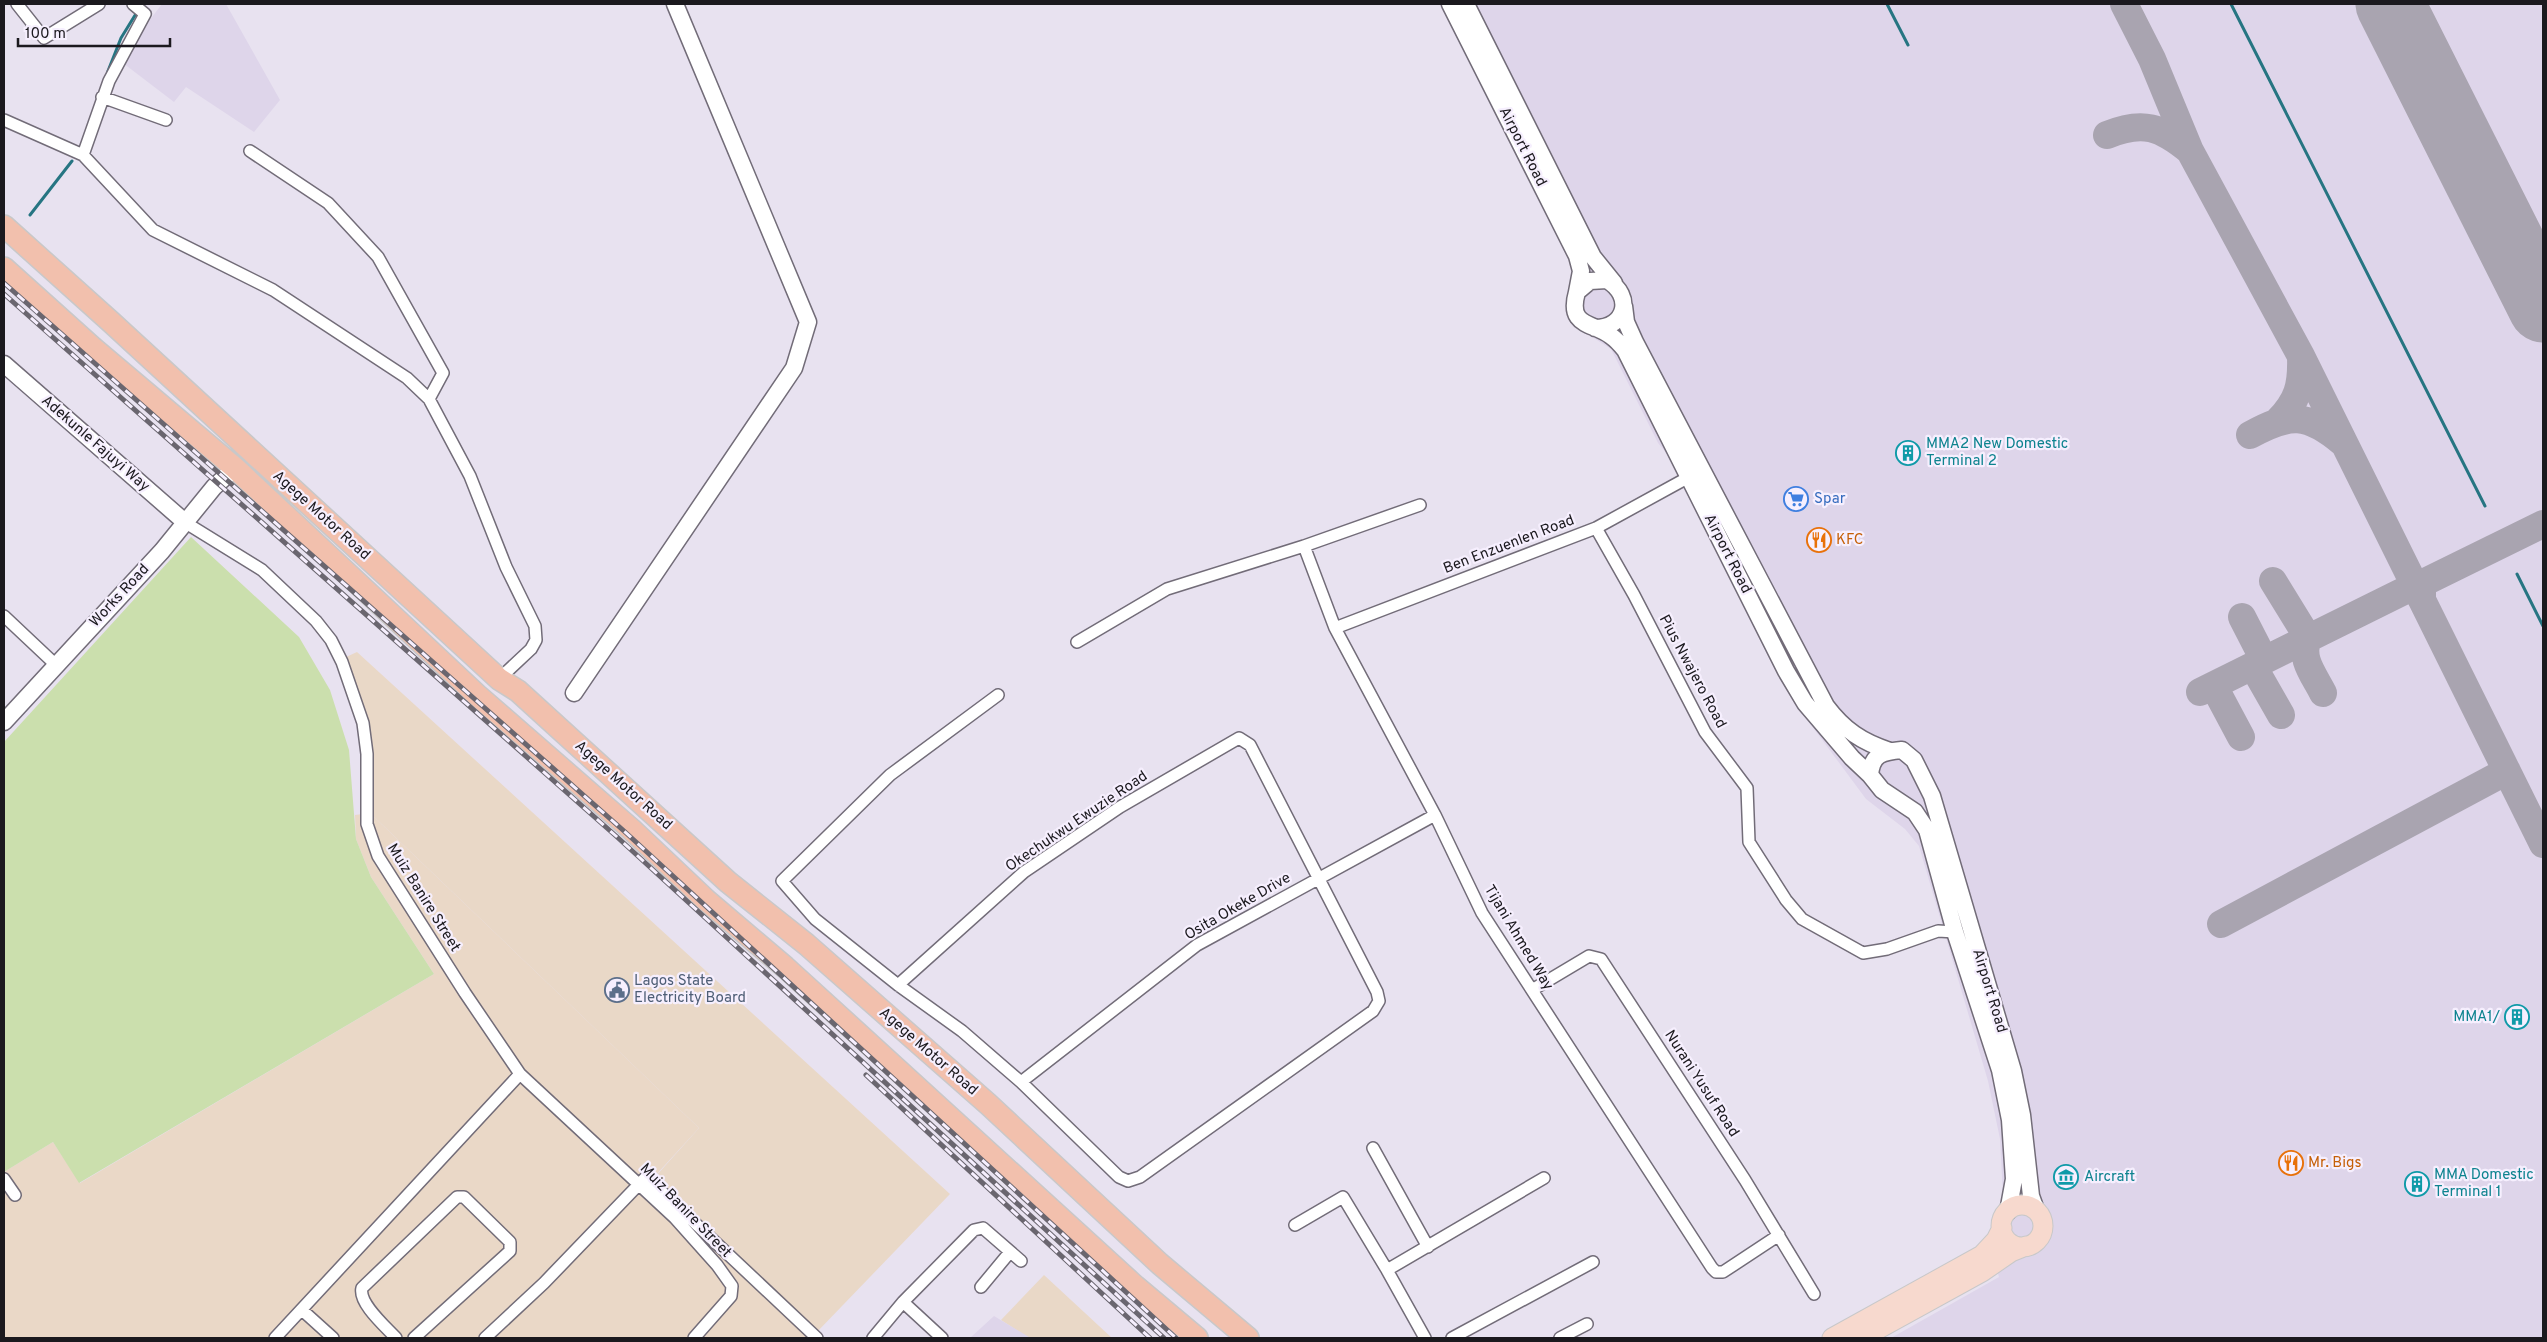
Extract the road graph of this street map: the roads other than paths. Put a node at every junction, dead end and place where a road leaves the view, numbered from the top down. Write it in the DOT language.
graph roads {
  1 [pos="17,4"];
  2 [pos="99,4"];
  3 [pos="133,4"];
  4 [pos="675,4"];
  5 [pos="1450,4"];
  6 [pos="1466,4"];
  7 [pos="102,97"];
  8 [pos="4,120"];
  9 [pos="166,120"];
  10 [pos="250,151"];
  11 [pos="84,155"];
  12 [pos="4,226"];
  13 [pos="4,268"];
  14 [pos="1615,285"];
  15 [pos="1577,292"];
  16 [pos="1624,306"];
  17 [pos="1595,328"];
  18 [pos="4,364"];
  19 [pos="429,399"];
  20 [pos="235,468"];
  21 [pos="1688,477"];
  22 [pos="1420,505"];
  23 [pos="186,523"];
  24 [pos="1596,528"];
  25 [pos="1304,546"];
  26 [pos="4,616"];
  27 [pos="1335,628"];
  28 [pos="1077,642"];
  29 [pos="56,665"];
  30 [pos="499,679"];
  31 [pos="574,692"];
  32 [pos="998,695"];
  33 [pos="4,722"];
  34 [pos="1890,751"];
  35 [pos="1870,775"];
  36 [pos="1923,776"];
  37 [pos="1899,801"];
  38 [pos="1435,815"];
  39 [pos="1318,879"];
  40 [pos="1955,932"];
  41 [pos="806,944"];
  42 [pos="785,967"];
  43 [pos="898,985"];
  44 [pos="1532,990"];
  45 [pos="520,1074"];
  46 [pos="1020,1082"];
  47 [pos="1373,1148"];
  48 [pos="1544,1178"];
  49 [pos="4,1179"];
  50 [pos="638,1184"];
  51 [pos="15,1195"];
  52 [pos="2036,1210"];
  53 [pos="2005,1220"];
  54 [pos="1295,1225"];
  55 [pos="1779,1235"];
  56 [pos="1428,1246"];
  57 [pos="2026,1246"];
  58 [pos="1010,1252"];
  59 [pos="1021,1261"];
  60 [pos="1593,1262"];
  61 [pos="1387,1270"];
  62 [pos="981,1287"];
  63 [pos="1814,1294"];
  64 [pos="903,1302"];
  65 [pos="302,1310"];
  66 [pos="1586,1324"];
  67 [pos="275,1338"];
  68 [pos="333,1338"];
  69 [pos="396,1338"];
  70 [pos="414,1338"];
  71 [pos="485,1338"];
  72 [pos="694,1338"];
  73 [pos="817,1338"];
  74 [pos="873,1338"];
  75 [pos="942,1338"];
  76 [pos="1197,1338"];
  77 [pos="1248,1338"];
  78 [pos="1425,1338"];
  79 [pos="1452,1338"];
  80 [pos="1560,1338"];
  81 [pos="1832,1338"];
  82 [pos="1862,1338"];
  1 -- 2 [label="street"];
  3 -- 7 [label="street"];
  4 -- 31 [label="main road"];
  5 -- 15 [label="main road, Airport Road"];
  6 -- 14 [label="main road, Airport Road"];
  7 -- 9 [label="street"];
  7 -- 11 [label="street"];
  8 -- 11 [label="street"];
  10 -- 19 [label="street"];
  11 -- 19 [label="street"];
  12 -- 30 [label="highway, Agege Motor Road"];
  13 -- 20 [label="highway, Agege Motor Road"];
  14 -- 15 [label="main road"];
  14 -- 16 [label="main road"];
  15 -- 17 [label="main road"];
  16 -- 17 [label="main road"];
  16 -- 34 [label="main road, Airport Road"];
  17 -- 21 [label="main road, Airport Road"];
  18 -- 23 [label="main road, Adekunle Fajuyi Way"];
  19 -- 30 [label="street"];
  20 -- 23 [label="main road, Works Road"];
  20 -- 42 [label="highway, Agege Motor Road"];
  21 -- 24 [label="street, Ben Enzuenlen Road"];
  21 -- 35 [label="main road, Airport Road"];
  22 -- 25 [label="street"];
  23 -- 29 [label="main road, Works Road"];
  23 -- 45 [label="street, Muiz Banire Street"];
  24 -- 27 [label="street, Ben Enzuenlen Road"];
  24 -- 40 [label="street, Pius Nwajero Road"];
  25 -- 27 [label="street, Tijani Ahmed Way"];
  25 -- 28 [label="street"];
  26 -- 29 [label="street"];
  27 -- 38 [label="street, Tijani Ahmed Way"];
  29 -- 33 [label="main road, Works Road"];
  30 -- 41 [label="highway, Agege Motor Road"];
  32 -- 43 [label="street"];
  34 -- 35 [label="main road"];
  34 -- 36 [label="main road"];
  35 -- 37 [label="main road"];
  36 -- 37 [label="main road"];
  36 -- 52 [label="main road, Airport Road"];
  37 -- 40 [label="main road, Airport Road"];
  38 -- 39 [label="street, Osita Okeke Drive"];
  38 -- 44 [label="street, Tijani Ahmed Way"];
  39 -- 43 [label="street, Okechukwu Ewuzie Road"];
  39 -- 46 [label="street, Osita Okeke Drive"];
  39 -- 46 [label="street"];
  40 -- 53 [label="main road, Airport Road"];
  41 -- 42 [label="highway"];
  41 -- 77 [label="highway, Agege Motor Road"];
  42 -- 76 [label="highway, Agege Motor Road"];
  43 -- 46 [label="street"];
  44 -- 55 [label="street, Nurani Yusuf Road"];
  44 -- 55 [label="street, Tijani Ahmed Way"];
  45 -- 50 [label="street, Muiz Banire Street"];
  45 -- 65 [label="street"];
  47 -- 56 [label="street"];
  48 -- 56 [label="street"];
  49 -- 51 [label="street"];
  50 -- 71 [label="street"];
  50 -- 72 [label="street, Muiz Banire Street"];
  50 -- 73 [label="street"];
  52 -- 53 [label="main road"];
  52 -- 57 [label="main road"];
  53 -- 57 [label="main road"];
  53 -- 81 [label="main road, Airport Road"];
  54 -- 61 [label="street"];
  55 -- 63 [label="street, Nurani Yusuf Road"];
  56 -- 61 [label="street"];
  57 -- 82 [label="main road"];
  58 -- 59 [label="street"];
  58 -- 62 [label="street"];
  58 -- 64 [label="street"];
  60 -- 79 [label="street"];
  61 -- 78 [label="street"];
  64 -- 74 [label="street"];
  64 -- 75 [label="street"];
  65 -- 67 [label="street"];
  65 -- 68 [label="street"];
  66 -- 80 [label="street"];
  69 -- 70 [label="street"];
}
